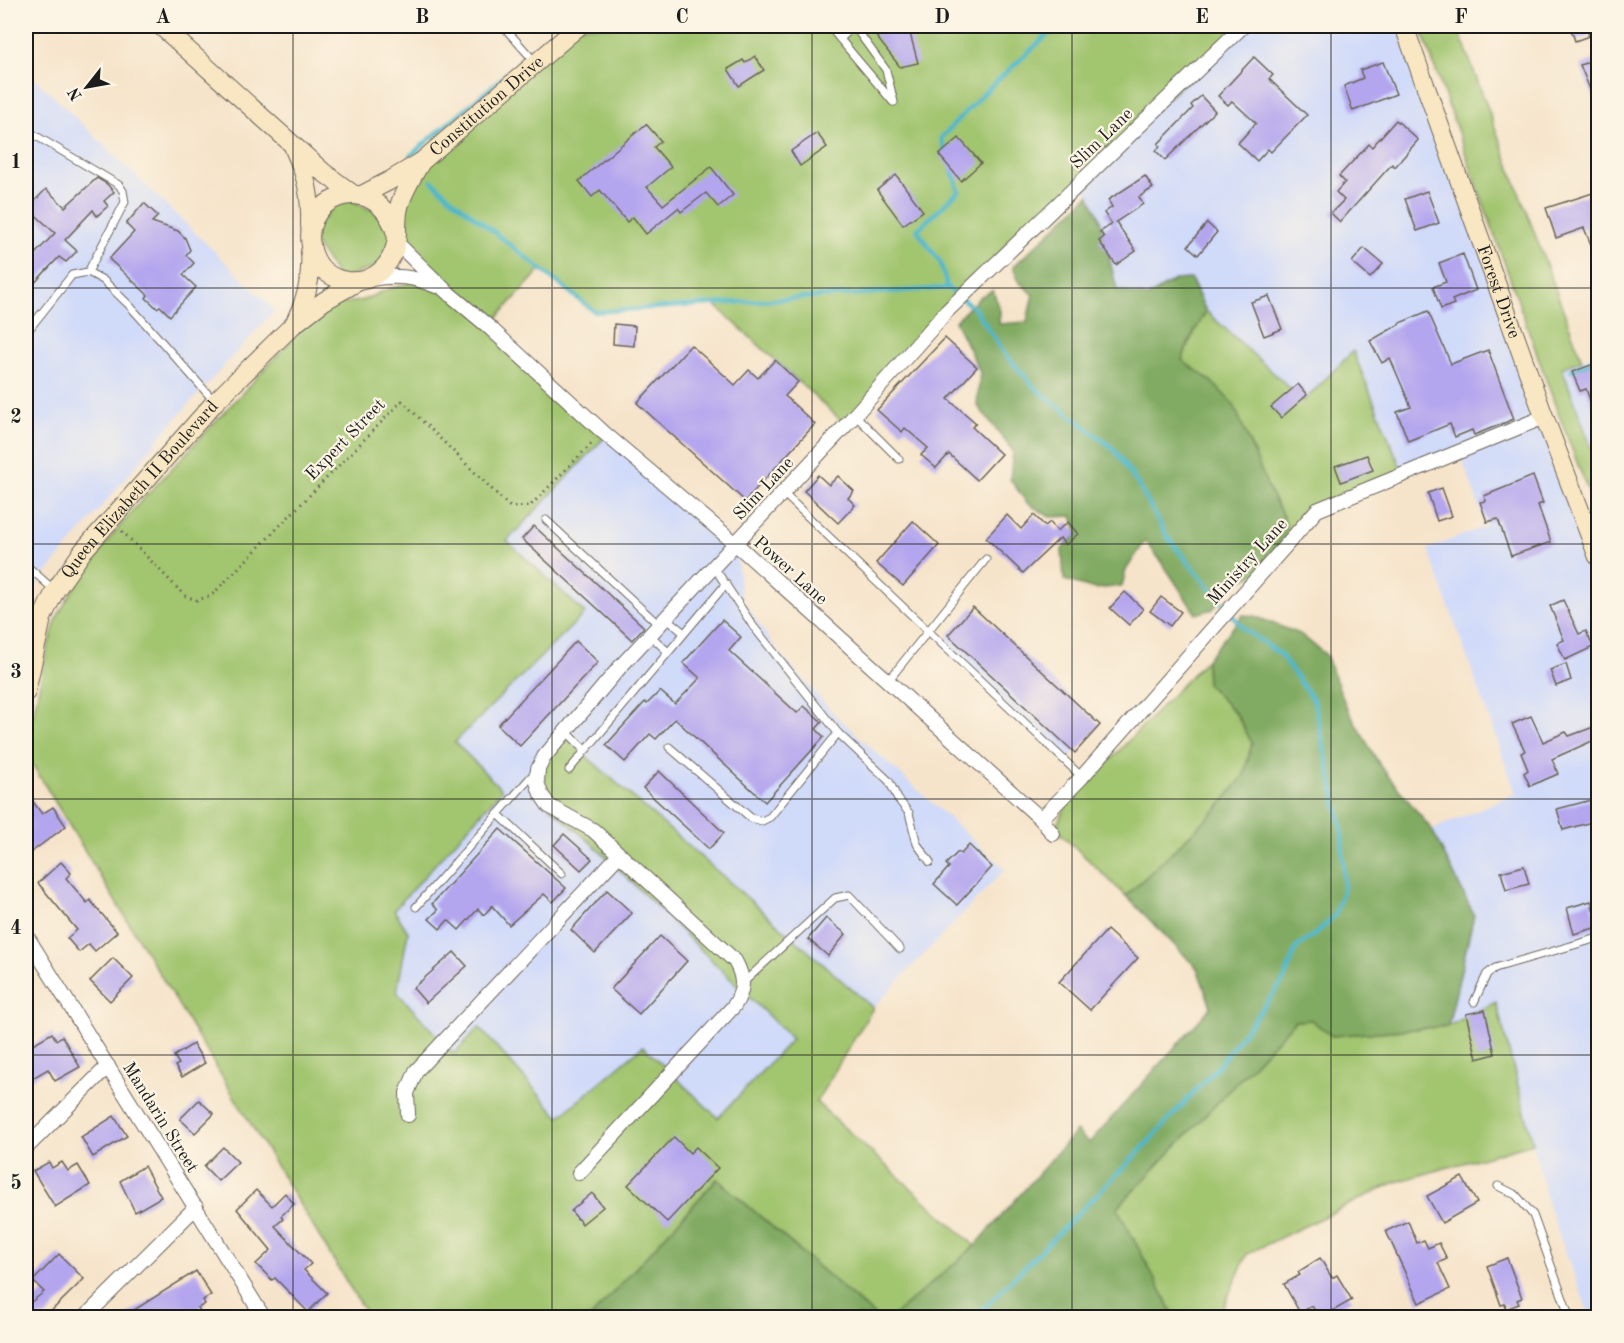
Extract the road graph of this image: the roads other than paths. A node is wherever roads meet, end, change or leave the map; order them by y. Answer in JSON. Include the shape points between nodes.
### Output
{"nodes":[{"id":1,"x":503,"y":26,"type":"edge"},
{"id":2,"x":579,"y":26,"type":"edge"},
{"id":3,"x":829,"y":26,"type":"edge"},
{"id":4,"x":854,"y":26,"type":"edge"},
{"id":5,"x":1243,"y":26,"type":"edge"},
{"id":6,"x":1404,"y":26,"type":"edge"},
{"id":7,"x":169,"y":29,"type":"edge"},
{"id":8,"x":840,"y":39,"type":"junction"},
{"id":9,"x":535,"y":62,"type":"junction"},
{"id":10,"x":26,"y":130,"type":"edge"},
{"id":11,"x":290,"y":142,"type":"junction"},
{"id":12,"x":421,"y":162,"type":"junction"},
{"id":13,"x":357,"y":195,"type":"junction"},
{"id":14,"x":396,"y":238,"type":"junction"},
{"id":15,"x":310,"y":241,"type":"junction"},
{"id":16,"x":88,"y":272,"type":"junction"},
{"id":17,"x":362,"y":281,"type":"junction"},
{"id":18,"x":446,"y":291,"type":"junction"},
{"id":19,"x":293,"y":325,"type":"junction"},
{"id":20,"x":26,"y":333,"type":"edge"},
{"id":21,"x":215,"y":402,"type":"junction"},
{"id":22,"x":855,"y":415,"type":"junction"},
{"id":23,"x":1544,"y":417,"type":"junction"},
{"id":24,"x":899,"y":459,"type":"dead end"},
{"id":25,"x":783,"y":493,"type":"junction"},
{"id":26,"x":546,"y":520,"type":"dead end"},
{"id":27,"x":736,"y":544,"type":"junction"},
{"id":28,"x":1599,"y":556,"type":"edge"},
{"id":29,"x":986,"y":559,"type":"dead end"},
{"id":30,"x":26,"y":565,"type":"edge"},
{"id":31,"x":714,"y":567,"type":"junction"},
{"id":32,"x":726,"y":584,"type":"junction"},
{"id":33,"x":55,"y":591,"type":"junction"},
{"id":34,"x":658,"y":626,"type":"junction"},
{"id":35,"x":927,"y":631,"type":"junction"},
{"id":36,"x":684,"y":633,"type":"junction"},
{"id":37,"x":668,"y":652,"type":"junction"},
{"id":38,"x":888,"y":681,"type":"junction"},
{"id":39,"x":27,"y":686,"type":"edge"},
{"id":40,"x":566,"y":731,"type":"junction"},
{"id":41,"x":838,"y":733,"type":"junction"},
{"id":42,"x":669,"y":747,"type":"dead end"},
{"id":43,"x":585,"y":750,"type":"junction"},
{"id":44,"x":538,"y":769,"type":"junction"},
{"id":45,"x":569,"y":770,"type":"dead end"},
{"id":46,"x":1082,"y":777,"type":"junction"},
{"id":47,"x":498,"y":814,"type":"junction"},
{"id":48,"x":1041,"y":819,"type":"junction"},
{"id":49,"x":1053,"y":834,"type":"dead end"},
{"id":50,"x":619,"y":855,"type":"junction"},
{"id":51,"x":930,"y":862,"type":"dead end"},
{"id":52,"x":561,"y":874,"type":"dead end"},
{"id":53,"x":416,"y":907,"type":"dead end"},
{"id":54,"x":26,"y":935,"type":"edge"},
{"id":55,"x":1599,"y":938,"type":"edge"},
{"id":56,"x":900,"y":949,"type":"dead end"},
{"id":57,"x":744,"y":982,"type":"junction"},
{"id":58,"x":1474,"y":1002,"type":"dead end"},
{"id":59,"x":108,"y":1066,"type":"junction"},
{"id":60,"x":408,"y":1115,"type":"dead end"},
{"id":61,"x":26,"y":1148,"type":"edge"},
{"id":62,"x":579,"y":1173,"type":"dead end"},
{"id":63,"x":1498,"y":1186,"type":"dead end"},
{"id":64,"x":196,"y":1207,"type":"junction"},
{"id":65,"x":84,"y":1317,"type":"edge"},
{"id":66,"x":264,"y":1317,"type":"edge"},
{"id":67,"x":1570,"y":1317,"type":"edge"}],
"edges":[{"from":1,"to":9,"type":"lane"},
{"from":2,"to":9,"type":"main road","name":"Constitution Drive"},
{"from":3,"to":8,"type":"lane"},
{"from":4,"to":8,"type":"lane"},
{"from":4,"to":8,"type":"lane","via":[[886,70],[894,102]]},
{"from":5,"to":22,"type":"street","name":"Slim Lane","via":[[953,305]]},
{"from":6,"to":23,"type":"main road","name":"Forest Drive"},
{"from":7,"to":11,"type":"main road"},
{"from":9,"to":12,"type":"main road","name":"Constitution Drive"},
{"from":10,"to":16,"type":"lane","via":[[123,191],[124,202]]},
{"from":11,"to":13,"type":"main road","via":[[330,179]]},
{"from":11,"to":15,"type":"main road","name":"Queen Elizabeth II Boulevard","via":[[309,190]]},
{"from":12,"to":13,"type":"main road","name":"Constitution Drive"},
{"from":12,"to":14,"type":"main road","name":"Constitution Drive","via":[[399,206]]},
{"from":13,"to":14,"type":"main road","via":[[384,208]]},
{"from":13,"to":15,"type":"main road","via":[[342,196],[320,210],[312,223]]},
{"from":14,"to":17,"type":"main road","via":[[390,261],[380,272]]},
{"from":14,"to":18,"type":"street","name":"Power Lane"},
{"from":15,"to":17,"type":"main road","via":[[317,264],[327,274],[340,280]]},
{"from":15,"to":19,"type":"main road","name":"Queen Elizabeth II Boulevard","via":[[309,287]]},
{"from":16,"to":20,"type":"lane","via":[[72,275]]},
{"from":16,"to":21,"type":"lane","via":[[103,280],[129,305]]},
{"from":17,"to":18,"type":"street","name":"Power Lane","via":[[403,276]]},
{"from":17,"to":19,"type":"main road","name":"Queen Elizabeth II Boulevard","via":[[324,301]]},
{"from":18,"to":27,"type":"street","name":"Power Lane","via":[[603,432]]},
{"from":19,"to":21,"type":"main road","name":"Queen Elizabeth II Boulevard"},
{"from":21,"to":33,"type":"main road","name":"Queen Elizabeth II Boulevard","via":[[110,518]]},
{"from":22,"to":24,"type":"lane"},
{"from":22,"to":25,"type":"street","name":"Slim Lane"},
{"from":23,"to":28,"type":"main road","name":"Forest Drive"},
{"from":23,"to":46,"type":"street","name":"Ministry Lane","via":[[1317,510]]},
{"from":25,"to":27,"type":"street","name":"Slim Lane"},
{"from":25,"to":35,"type":"lane"},
{"from":26,"to":34,"type":"lane"},
{"from":27,"to":31,"type":"street","name":"Slim Lane"},
{"from":27,"to":38,"type":"street","name":"Power Lane"},
{"from":29,"to":35,"type":"lane"},
{"from":30,"to":33,"type":"lane"},
{"from":31,"to":32,"type":"lane"},
{"from":31,"to":34,"type":"street","name":"Slim Lane"},
{"from":32,"to":36,"type":"lane"},
{"from":32,"to":41,"type":"lane","via":[[753,626]]},
{"from":33,"to":39,"type":"main road","name":"Queen Elizabeth II Boulevard","via":[[42,618]]},
{"from":34,"to":36,"type":"lane"},
{"from":34,"to":37,"type":"lane"},
{"from":34,"to":40,"type":"street","name":"Slim Lane"},
{"from":35,"to":38,"type":"lane"},
{"from":35,"to":46,"type":"lane"},
{"from":36,"to":37,"type":"lane"},
{"from":37,"to":43,"type":"lane"},
{"from":38,"to":48,"type":"street","name":"Power Lane"},
{"from":40,"to":43,"type":"lane"},
{"from":40,"to":44,"type":"street","name":"Slim Lane"},
{"from":41,"to":42,"type":"lane","via":[[770,817],[762,821],[751,818]]},
{"from":41,"to":51,"type":"lane","via":[[889,781],[909,813],[917,844]]},
{"from":43,"to":45,"type":"lane"},
{"from":44,"to":47,"type":"lane"},
{"from":44,"to":50,"type":"street","via":[[537,782],[549,806],[593,830]]},
{"from":46,"to":48,"type":"street","name":"Ministry Lane"},
{"from":47,"to":52,"type":"lane"},
{"from":47,"to":53,"type":"lane"},
{"from":48,"to":49,"type":"street","name":"Power Lane"},
{"from":50,"to":57,"type":"street","via":[[735,962]]},
{"from":50,"to":60,"type":"street","via":[[416,1071],[407,1094]]},
{"from":54,"to":59,"type":"street","name":"Mandarin Street"},
{"from":55,"to":58,"type":"lane","via":[[1495,968],[1487,974]]},
{"from":56,"to":57,"type":"lane","via":[[849,895],[842,896],[835,898]]},
{"from":57,"to":62,"type":"street","via":[[734,1006]]},
{"from":59,"to":61,"type":"street"},
{"from":59,"to":64,"type":"street","name":"Mandarin Street"},
{"from":63,"to":67,"type":"lane","via":[[1516,1195],[1533,1215]]},
{"from":64,"to":65,"type":"street"},
{"from":64,"to":66,"type":"street","name":"Mandarin Street"}]}
